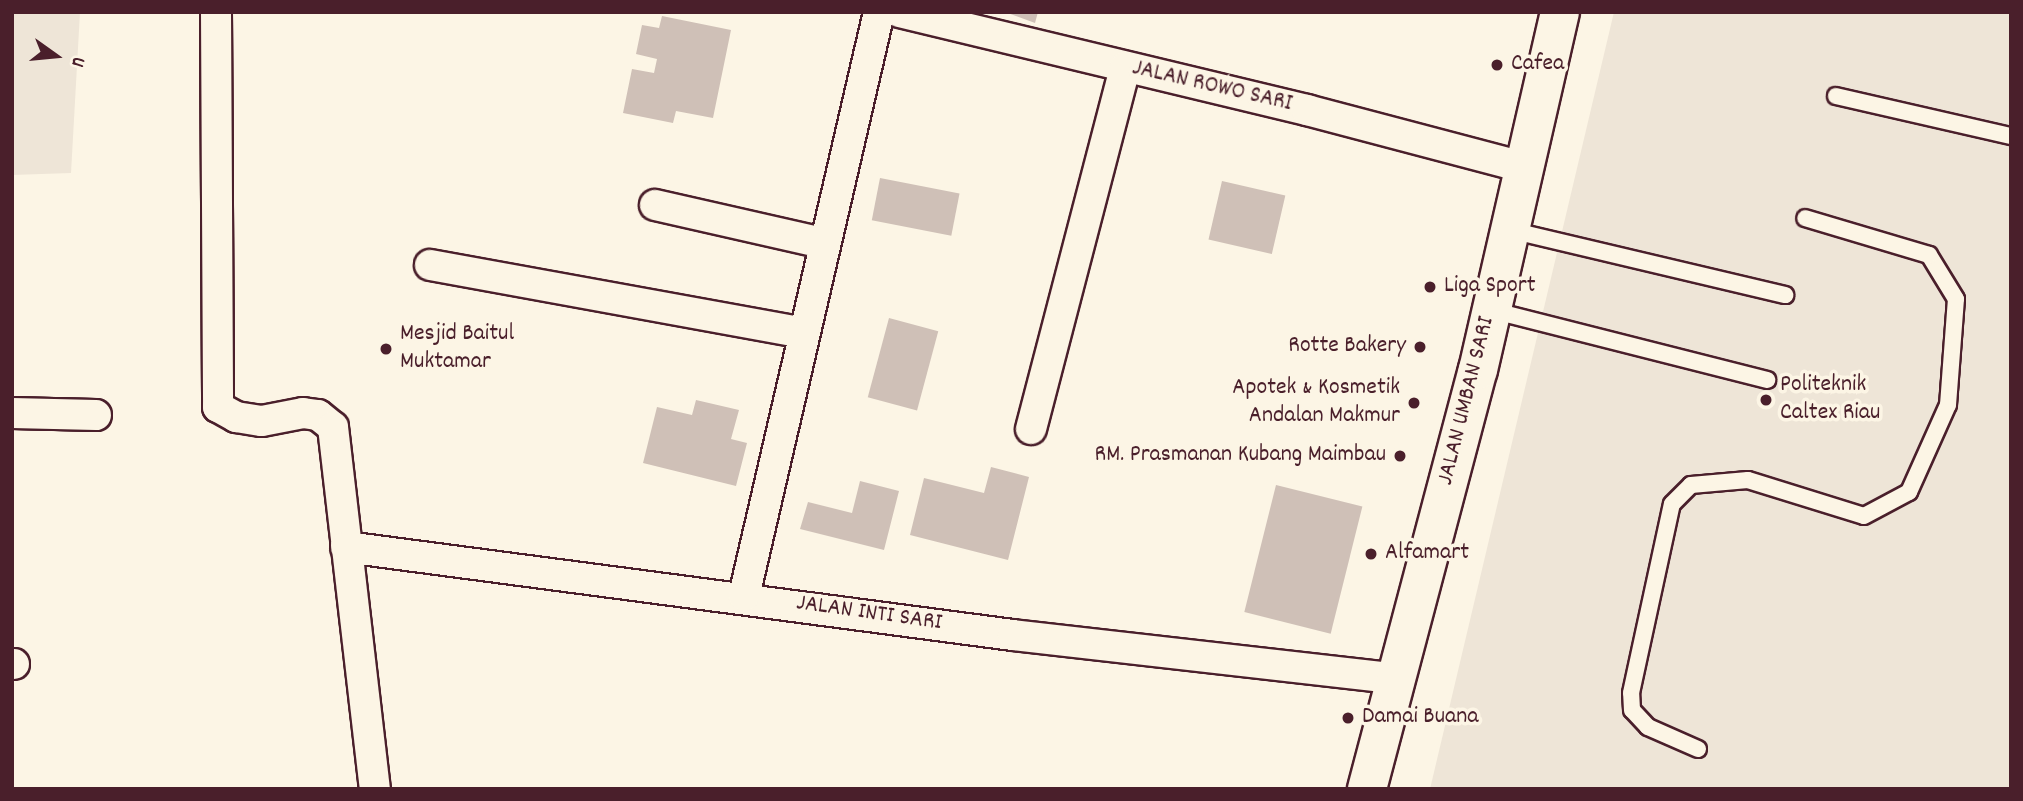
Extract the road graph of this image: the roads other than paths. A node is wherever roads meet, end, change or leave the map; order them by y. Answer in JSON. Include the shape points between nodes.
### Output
{"nodes":[{"id":1,"x":216,"y":12,"type":"edge"},
{"id":2,"x":879,"y":12,"type":"edge"},
{"id":3,"x":899,"y":12,"type":"edge"},
{"id":4,"x":1560,"y":12,"type":"edge"},
{"id":5,"x":1125,"y":67,"type":"junction"},
{"id":6,"x":1836,"y":96,"type":"dead end"},
{"id":7,"x":2011,"y":135,"type":"edge"},
{"id":8,"x":1522,"y":167,"type":"junction"},
{"id":9,"x":655,"y":205,"type":"dead end"},
{"id":10,"x":1805,"y":218,"type":"dead end"},
{"id":11,"x":1510,"y":230,"type":"junction"},
{"id":12,"x":822,"y":243,"type":"junction"},
{"id":13,"x":430,"y":265,"type":"dead end"},
{"id":14,"x":1785,"y":295,"type":"dead end"},
{"id":15,"x":1490,"y":310,"type":"junction"},
{"id":16,"x":804,"y":333,"type":"junction"},
{"id":17,"x":1767,"y":380,"type":"dead end"},
{"id":18,"x":12,"y":412,"type":"edge"},
{"id":19,"x":96,"y":415,"type":"dead end"},
{"id":20,"x":1031,"y":429,"type":"dead end"},
{"id":21,"x":346,"y":547,"type":"junction"},
{"id":22,"x":744,"y":596,"type":"junction"},
{"id":23,"x":1393,"y":678,"type":"junction"},
{"id":24,"x":1698,"y":749,"type":"dead end"},
{"id":25,"x":375,"y":789,"type":"edge"},
{"id":26,"x":1367,"y":789,"type":"edge"}],
"edges":[{"from":1,"to":21,"type":"street","via":[[218,407],[236,417],[262,421],[303,413],[318,415],[333,427]]},
{"from":2,"to":12,"type":"street"},
{"from":3,"to":5,"type":"street","name":"JALAN ROWO SARI"},
{"from":4,"to":8,"type":"main road","name":"JALAN UMBAN SARI"},
{"from":5,"to":8,"type":"street","name":"JALAN ROWO SARI"},
{"from":5,"to":20,"type":"street"},
{"from":6,"to":7,"type":"lane"},
{"from":8,"to":11,"type":"main road","name":"JALAN UMBAN SARI"},
{"from":9,"to":12,"type":"street"},
{"from":10,"to":24,"type":"lane","via":[[1929,255],[1956,299],[1948,405],[1909,492],[1864,516],[1748,480],[1691,485],[1672,504],[1631,693],[1632,709],[1648,727]]},
{"from":11,"to":14,"type":"lane"},
{"from":11,"to":15,"type":"main road","name":"JALAN UMBAN SARI"},
{"from":12,"to":16,"type":"street"},
{"from":13,"to":16,"type":"street"},
{"from":15,"to":17,"type":"lane"},
{"from":15,"to":23,"type":"main road","name":"JALAN UMBAN SARI"},
{"from":16,"to":22,"type":"street"},
{"from":18,"to":19,"type":"street"},
{"from":21,"to":22,"type":"street","name":"JALAN INTI SARI"},
{"from":21,"to":25,"type":"street"},
{"from":22,"to":23,"type":"street","name":"JALAN INTI SARI","via":[[1013,635]]},
{"from":23,"to":26,"type":"main road","name":"JALAN UMBAN SARI"}]}
